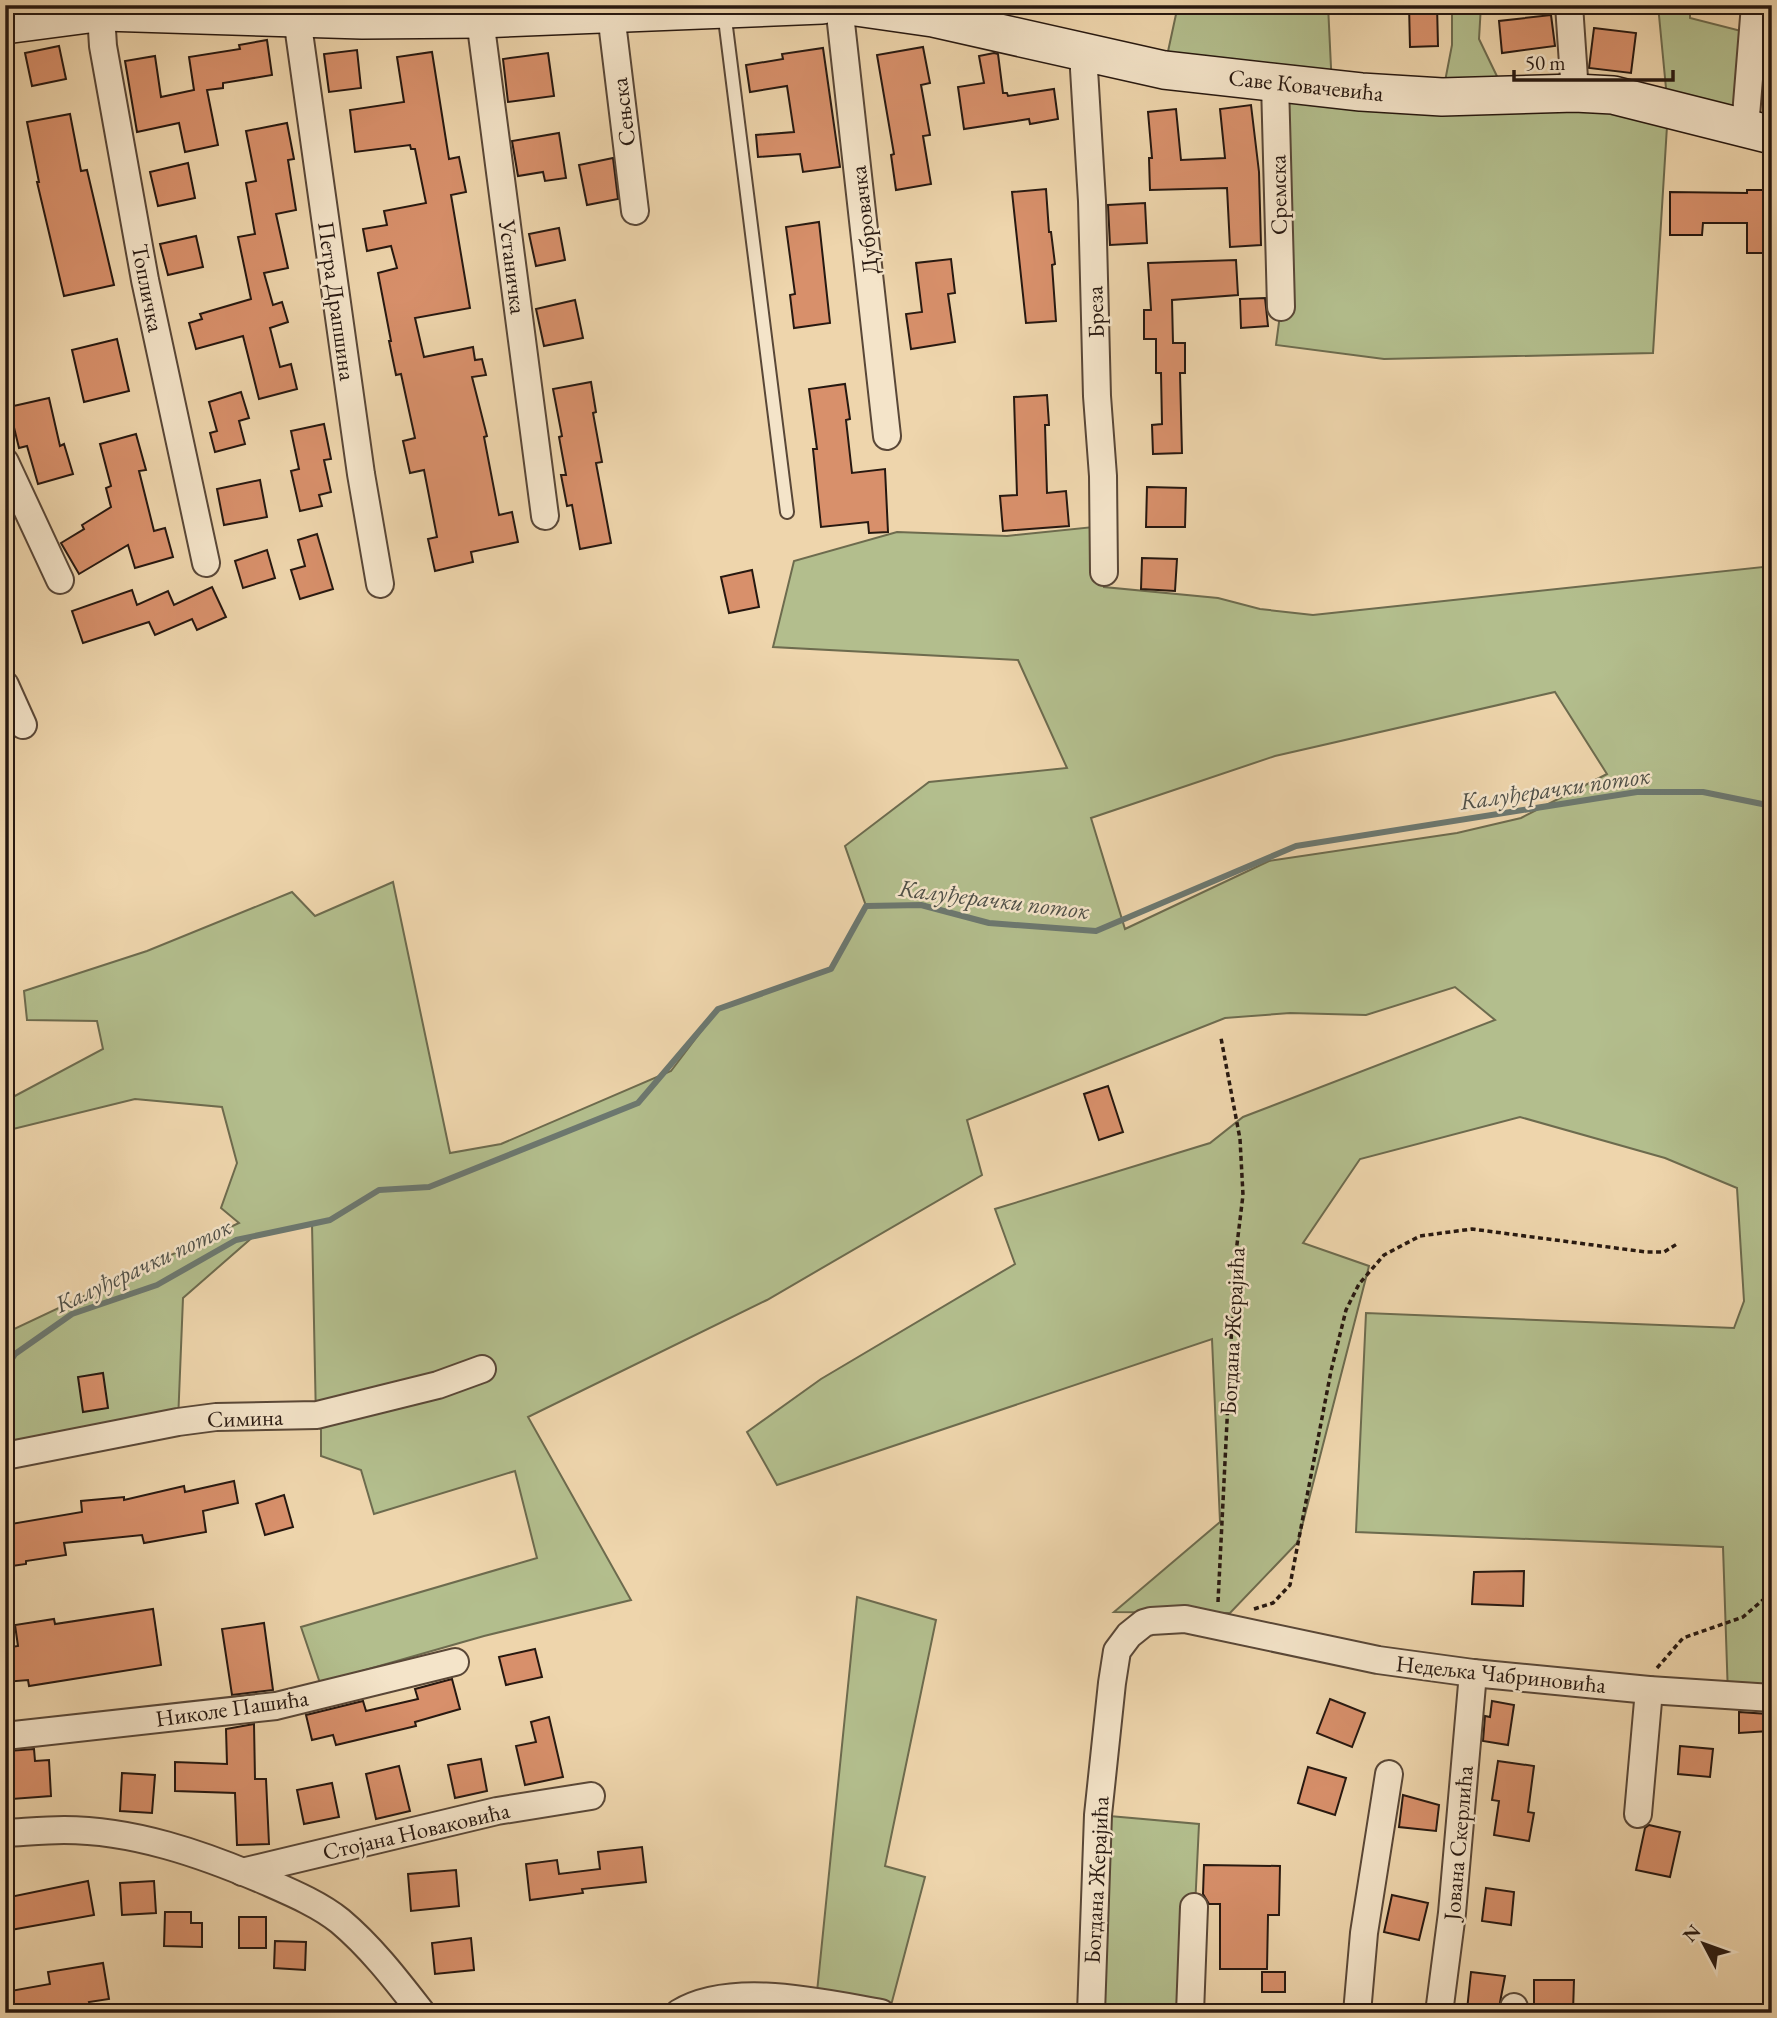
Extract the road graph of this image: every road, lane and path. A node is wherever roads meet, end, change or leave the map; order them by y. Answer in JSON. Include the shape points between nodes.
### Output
{"nodes":[{"id":1,"x":822,"y":5,"type":"edge"},
{"id":2,"x":841,"y":5,"type":"edge"},
{"id":3,"x":1569,"y":5,"type":"edge"},
{"id":4,"x":1755,"y":5,"type":"edge"},
{"id":5,"x":723,"y":8,"type":"junction"},
{"id":6,"x":105,"y":9,"type":"edge"},
{"id":7,"x":611,"y":14,"type":"junction"},
{"id":8,"x":297,"y":18,"type":"junction"},
{"id":9,"x":480,"y":19,"type":"junction"},
{"id":10,"x":5,"y":25,"type":"edge"},
{"id":11,"x":1083,"y":53,"type":"junction"},
{"id":12,"x":1275,"y":83,"type":"junction"},
{"id":13,"x":1575,"y":93,"type":"junction"},
{"id":14,"x":1758,"y":131,"type":"edge"},
{"id":15,"x":635,"y":211,"type":"dead end"},
{"id":16,"x":1281,"y":307,"type":"dead end"},
{"id":17,"x":887,"y":436,"type":"dead end"},
{"id":18,"x":5,"y":462,"type":"edge"},
{"id":19,"x":787,"y":513,"type":"dead end"},
{"id":20,"x":545,"y":516,"type":"dead end"},
{"id":21,"x":206,"y":563,"type":"dead end"},
{"id":22,"x":1104,"y":572,"type":"dead end"},
{"id":23,"x":60,"y":580,"type":"dead end"},
{"id":24,"x":380,"y":584,"type":"dead end"},
{"id":25,"x":5,"y":685,"type":"edge"},
{"id":26,"x":23,"y":725,"type":"dead end"},
{"id":27,"x":1221,"y":1038,"type":"dead end"},
{"id":28,"x":1677,"y":1244,"type":"dead end"},
{"id":29,"x":482,"y":1369,"type":"dead end"},
{"id":30,"x":5,"y":1456,"type":"edge"},
{"id":31,"x":1772,"y":1586,"type":"edge"},
{"id":32,"x":1225,"y":1626,"type":"junction"},
{"id":33,"x":454,"y":1662,"type":"dead end"},
{"id":34,"x":1473,"y":1673,"type":"junction"},
{"id":35,"x":1649,"y":1690,"type":"junction"},
{"id":36,"x":1772,"y":1698,"type":"edge"},
{"id":37,"x":5,"y":1736,"type":"edge"},
{"id":38,"x":1389,"y":1774,"type":"dead end"},
{"id":39,"x":591,"y":1796,"type":"dead end"},
{"id":40,"x":1638,"y":1814,"type":"dead end"},
{"id":41,"x":5,"y":1833,"type":"edge"},
{"id":42,"x":242,"y":1872,"type":"junction"},
{"id":43,"x":1194,"y":1907,"type":"dead end"},
{"id":44,"x":422,"y":2013,"type":"edge"},
{"id":45,"x":679,"y":2013,"type":"edge"},
{"id":46,"x":881,"y":2013,"type":"edge"},
{"id":47,"x":1091,"y":2013,"type":"edge"},
{"id":48,"x":1190,"y":2013,"type":"edge"},
{"id":49,"x":1357,"y":2013,"type":"edge"},
{"id":50,"x":1439,"y":2013,"type":"edge"}],
"edges":[{"from":1,"to":5,"type":"street"},
{"from":2,"to":11,"type":"street","name":"Саве Ковачевића","via":[[933,18]]},
{"from":2,"to":17,"type":"street","name":"Дубровачка"},
{"from":3,"to":13,"type":"street"},
{"from":4,"to":14,"type":"street"},
{"from":5,"to":7,"type":"street"},
{"from":5,"to":19,"type":"lane"},
{"from":6,"to":8,"type":"street"},
{"from":6,"to":10,"type":"street"},
{"from":6,"to":21,"type":"street","name":"Топличка","via":[[103,46],[145,280]]},
{"from":7,"to":9,"type":"street"},
{"from":7,"to":15,"type":"street","name":"Сењска"},
{"from":8,"to":9,"type":"street"},
{"from":8,"to":24,"type":"street","name":"Петра Драпшина"},
{"from":9,"to":20,"type":"street","name":"Устаничка"},
{"from":11,"to":12,"type":"street","name":"Саве Ковачевића","via":[[1164,70]]},
{"from":11,"to":22,"type":"street","name":"Бреза"},
{"from":12,"to":13,"type":"street","name":"Саве Ковачевића","via":[[1442,97]]},
{"from":12,"to":16,"type":"street","name":"Сремска"},
{"from":13,"to":14,"type":"street","name":"Саве Ковачевића","via":[[1613,95]]},
{"from":18,"to":23,"type":"street"},
{"from":25,"to":26,"type":"street"},
{"from":27,"to":32,"type":"path","name":"Богдана Жерајића","via":[[1240,1139],[1243,1195],[1235,1261]]},
{"from":28,"to":32,"type":"path","via":[[1664,1252],[1646,1252],[1472,1229],[1420,1236],[1384,1255],[1359,1284],[1346,1310],[1290,1585],[1273,1603]]},
{"from":29,"to":30,"type":"street","name":"Симина","via":[[438,1385],[317,1415],[216,1417]]},
{"from":31,"to":35,"type":"path","via":[[1743,1617],[1683,1638],[1658,1665]]},
{"from":32,"to":34,"type":"street","name":"Недељка Чабриновића","via":[[1378,1660]]},
{"from":32,"to":47,"type":"street","name":"Богдана Жерајића","via":[[1185,1619],[1151,1620],[1129,1634],[1117,1651],[1098,1815]]},
{"from":33,"to":37,"type":"street","name":"Николе Пашића","via":[[276,1706]]},
{"from":34,"to":35,"type":"street","name":"Недељка Чабриновића"},
{"from":34,"to":50,"type":"street","name":"Јована Скерлића"},
{"from":35,"to":36,"type":"street","name":"Недељка Чабриновића"},
{"from":35,"to":40,"type":"street"},
{"from":38,"to":49,"type":"street","via":[[1364,1933]]},
{"from":39,"to":42,"type":"street","name":"Стојана Новаковића","via":[[400,1832]]},
{"from":41,"to":42,"type":"street","via":[[66,1830],[114,1834],[162,1844]]},
{"from":42,"to":44,"type":"street","via":[[290,1892],[338,1920],[369,1948]]},
{"from":43,"to":48,"type":"street"},
{"from":45,"to":46,"type":"street","via":[[717,2000],[764,1997]]}]}
